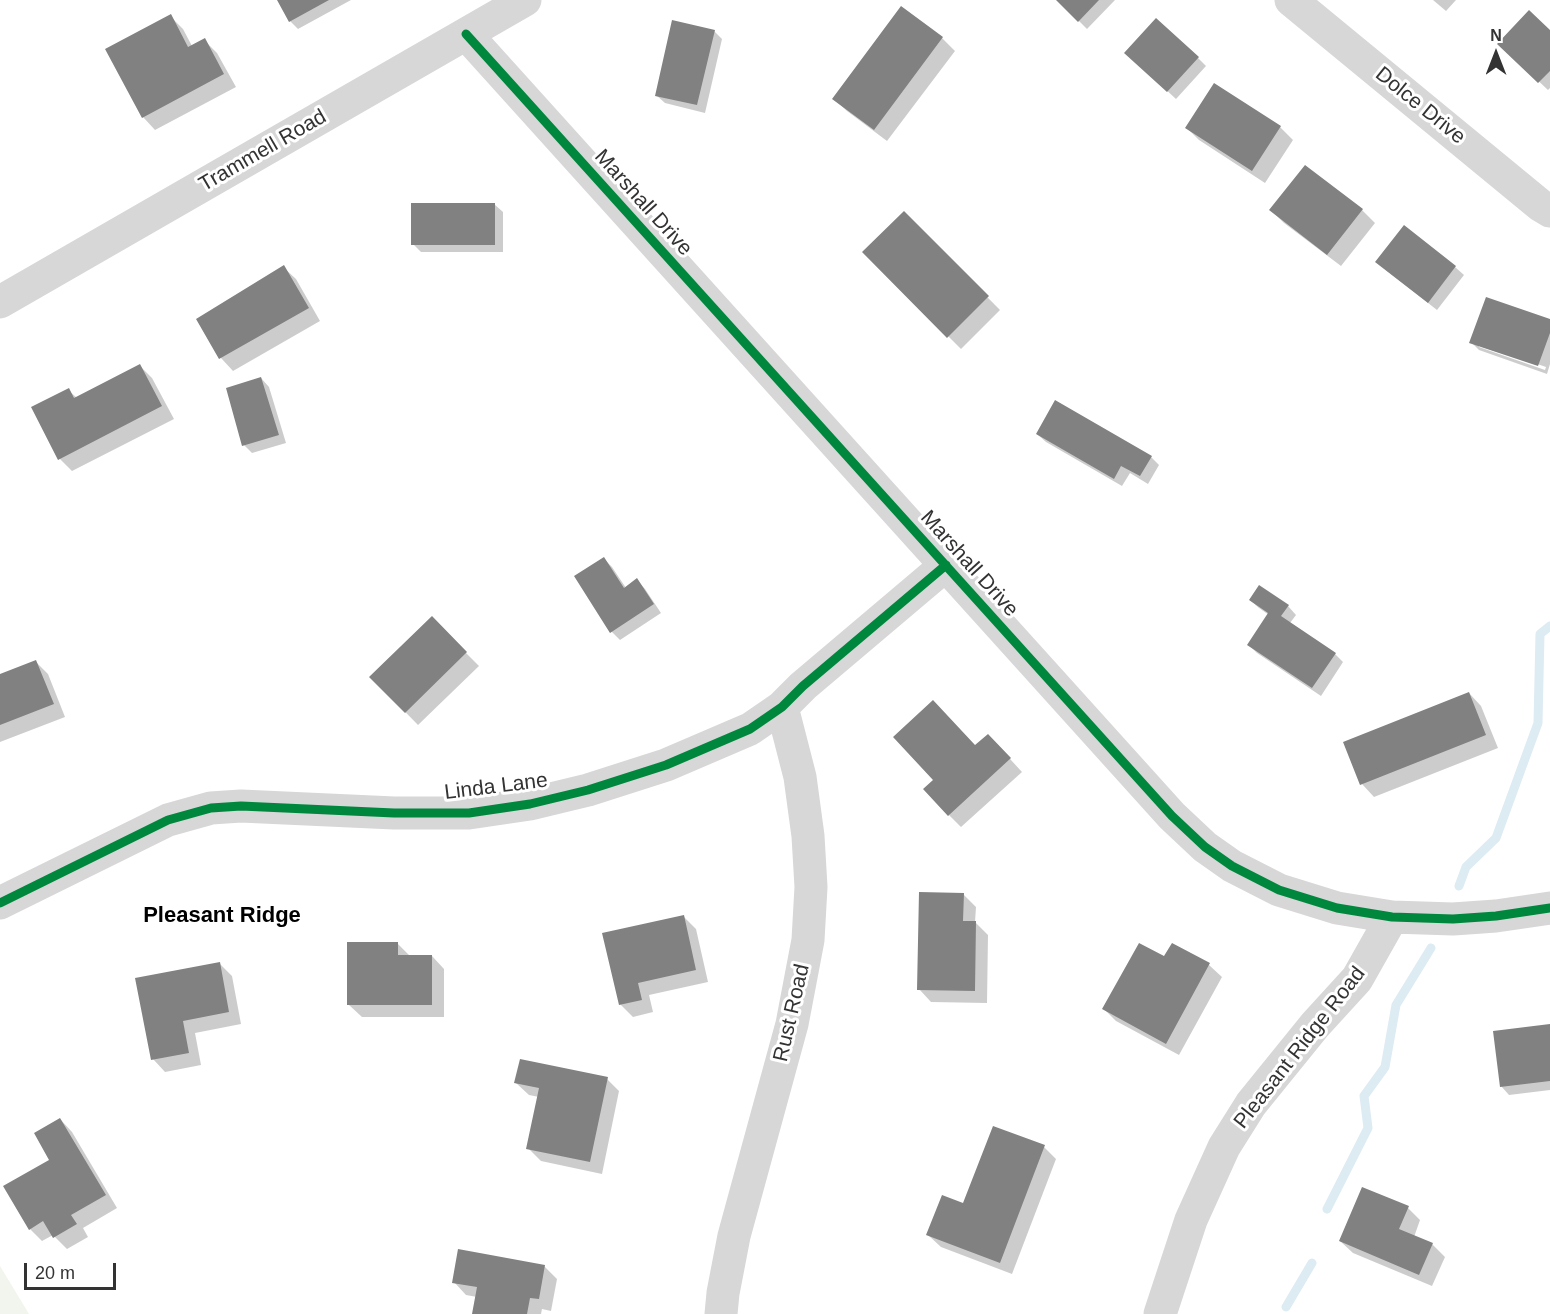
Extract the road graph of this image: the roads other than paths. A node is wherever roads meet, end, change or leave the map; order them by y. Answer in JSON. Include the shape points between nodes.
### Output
{"nodes":[{"id":1,"x":525,"y":0,"type":"edge"},
{"id":2,"x":1291,"y":0,"type":"edge"},
{"id":3,"x":476,"y":19,"type":"edge"},
{"id":4,"x":1550,"y":211,"type":"edge"},
{"id":5,"x":0,"y":302,"type":"edge"},
{"id":6,"x":946,"y":565,"type":"junction"},
{"id":7,"x":782,"y":707,"type":"junction"},
{"id":8,"x":0,"y":903,"type":"edge"},
{"id":9,"x":1550,"y":908,"type":"edge"},
{"id":10,"x":1392,"y":917,"type":"junction"},
{"id":11,"x":721,"y":1314,"type":"edge"},
{"id":12,"x":1160,"y":1314,"type":"edge"}],
"edges":[{"from":1,"to":3,"type":"street","name":"Trammell Road"},
{"from":2,"to":4,"type":"street","name":"Dolce Drive"},
{"from":3,"to":5,"type":"street","name":"Trammell Road"},
{"from":3,"to":6,"type":"street","name":"Marshall Drive"},
{"from":6,"to":7,"type":"street","name":"Linda Lane"},
{"from":6,"to":10,"type":"street","name":"Marshall Drive","via":[[1172,816],[1205,847],[1232,866],[1280,890],[1337,908]]},
{"from":7,"to":8,"type":"street","name":"Linda Lane","via":[[750,729],[666,765],[530,804],[469,813],[211,808],[168,820]]},
{"from":7,"to":11,"type":"street","name":"Rust Road","via":[[800,777],[808,836],[812,887],[808,940],[792,1024],[734,1236]]},
{"from":9,"to":10,"type":"street","name":"Marshall Drive","via":[[1453,919]]},
{"from":10,"to":12,"type":"street","name":"Pleasant Ridge Road","via":[[1357,979],[1251,1104],[1224,1148],[1191,1220]]}]}
